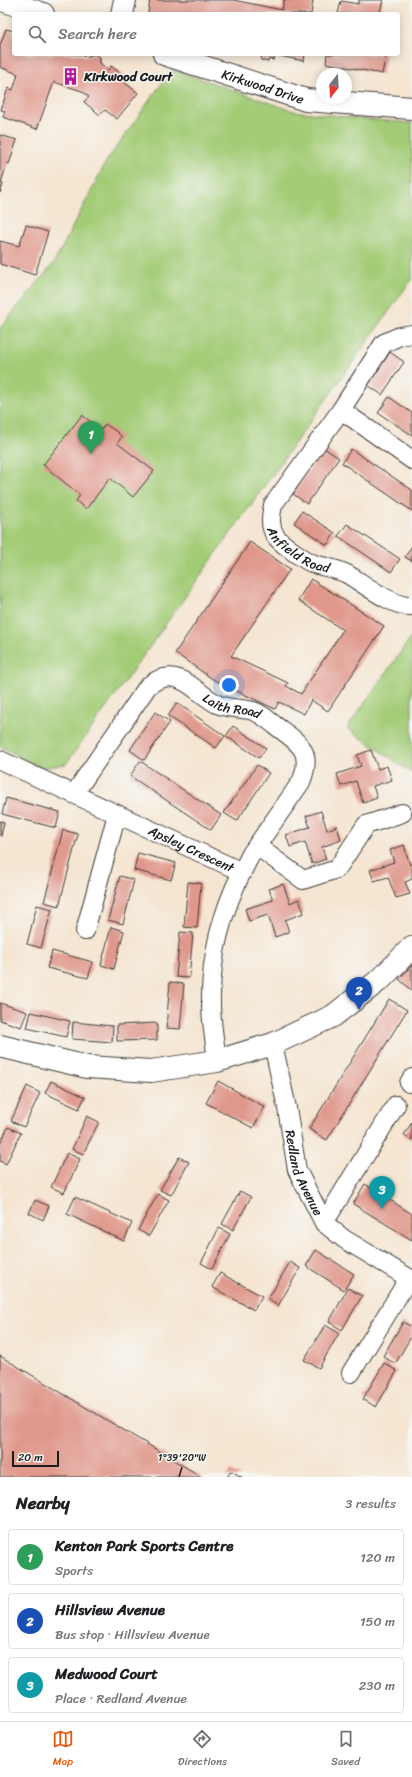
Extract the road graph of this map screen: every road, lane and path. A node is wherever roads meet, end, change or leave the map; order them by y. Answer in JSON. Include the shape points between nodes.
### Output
{"nodes":[{"id":1,"x":2,"y":0,"type":"edge"},
{"id":2,"x":125,"y":0,"type":"edge"},
{"id":3,"x":37,"y":12,"type":"edge"},
{"id":4,"x":122,"y":12,"type":"edge"},
{"id":5,"x":170,"y":56,"type":"edge"},
{"id":6,"x":412,"y":108,"type":"edge"},
{"id":7,"x":412,"y":334,"type":"edge"},
{"id":8,"x":341,"y":410,"type":"junction"},
{"id":9,"x":412,"y":460,"type":"edge"},
{"id":10,"x":412,"y":606,"type":"edge"},
{"id":11,"x":0,"y":760,"type":"edge"},
{"id":12,"x":74,"y":794,"type":"junction"},
{"id":13,"x":402,"y":813,"type":"dead end"},
{"id":14,"x":117,"y":814,"type":"junction"},
{"id":15,"x":257,"y":846,"type":"junction"},
{"id":16,"x":242,"y":872,"type":"junction"},
{"id":17,"x":85,"y":931,"type":"dead end"},
{"id":18,"x":412,"y":947,"type":"edge"},
{"id":19,"x":273,"y":1044,"type":"junction"},
{"id":20,"x":0,"y":1046,"type":"edge"},
{"id":21,"x":218,"y":1061,"type":"junction"},
{"id":22,"x":396,"y":1105,"type":"dead end"},
{"id":23,"x":324,"y":1223,"type":"junction"},
{"id":24,"x":410,"y":1279,"type":"edge"},
{"id":25,"x":351,"y":1373,"type":"dead end"}],
"edges":[{"from":1,"to":3,"type":"street"},
{"from":2,"to":4,"type":"street"},
{"from":5,"to":6,"type":"street","name":"Kirkwood Drive","via":[[306,100]]},
{"from":7,"to":8,"type":"street","name":"Anfield Road","via":[[384,343]]},
{"from":8,"to":9,"type":"street"},
{"from":8,"to":10,"type":"street","name":"Anfield Road","via":[[273,505],[270,518],[275,535],[312,563],[345,573],[391,601],[407,607]]},
{"from":11,"to":12,"type":"street","name":"Apsley Crescent"},
{"from":12,"to":14,"type":"street","name":"Apsley Crescent"},
{"from":12,"to":15,"type":"street","name":"Laith Road","via":[[148,686],[157,678],[170,676],[184,681],[218,704],[255,711],[298,742],[305,753],[306,770],[301,782]]},
{"from":13,"to":15,"type":"street","via":[[366,825],[337,869],[303,880]]},
{"from":14,"to":16,"type":"street","name":"Apsley Crescent"},
{"from":14,"to":17,"type":"street"},
{"from":15,"to":16,"type":"street","name":"Laith Road"},
{"from":16,"to":21,"type":"street","name":"Apsley Crescent","via":[[228,900],[215,945],[211,1004]]},
{"from":18,"to":19,"type":"street","via":[[382,978],[333,1016]]},
{"from":19,"to":21,"type":"street"},
{"from":19,"to":23,"type":"street","name":"Redland Avenue","via":[[297,1170]]},
{"from":20,"to":21,"type":"street","via":[[87,1067],[151,1071]]},
{"from":22,"to":23,"type":"street"},
{"from":23,"to":24,"type":"street","name":"Redland Avenue"},
{"from":24,"to":25,"type":"street","name":"Redland Avenue"}]}
